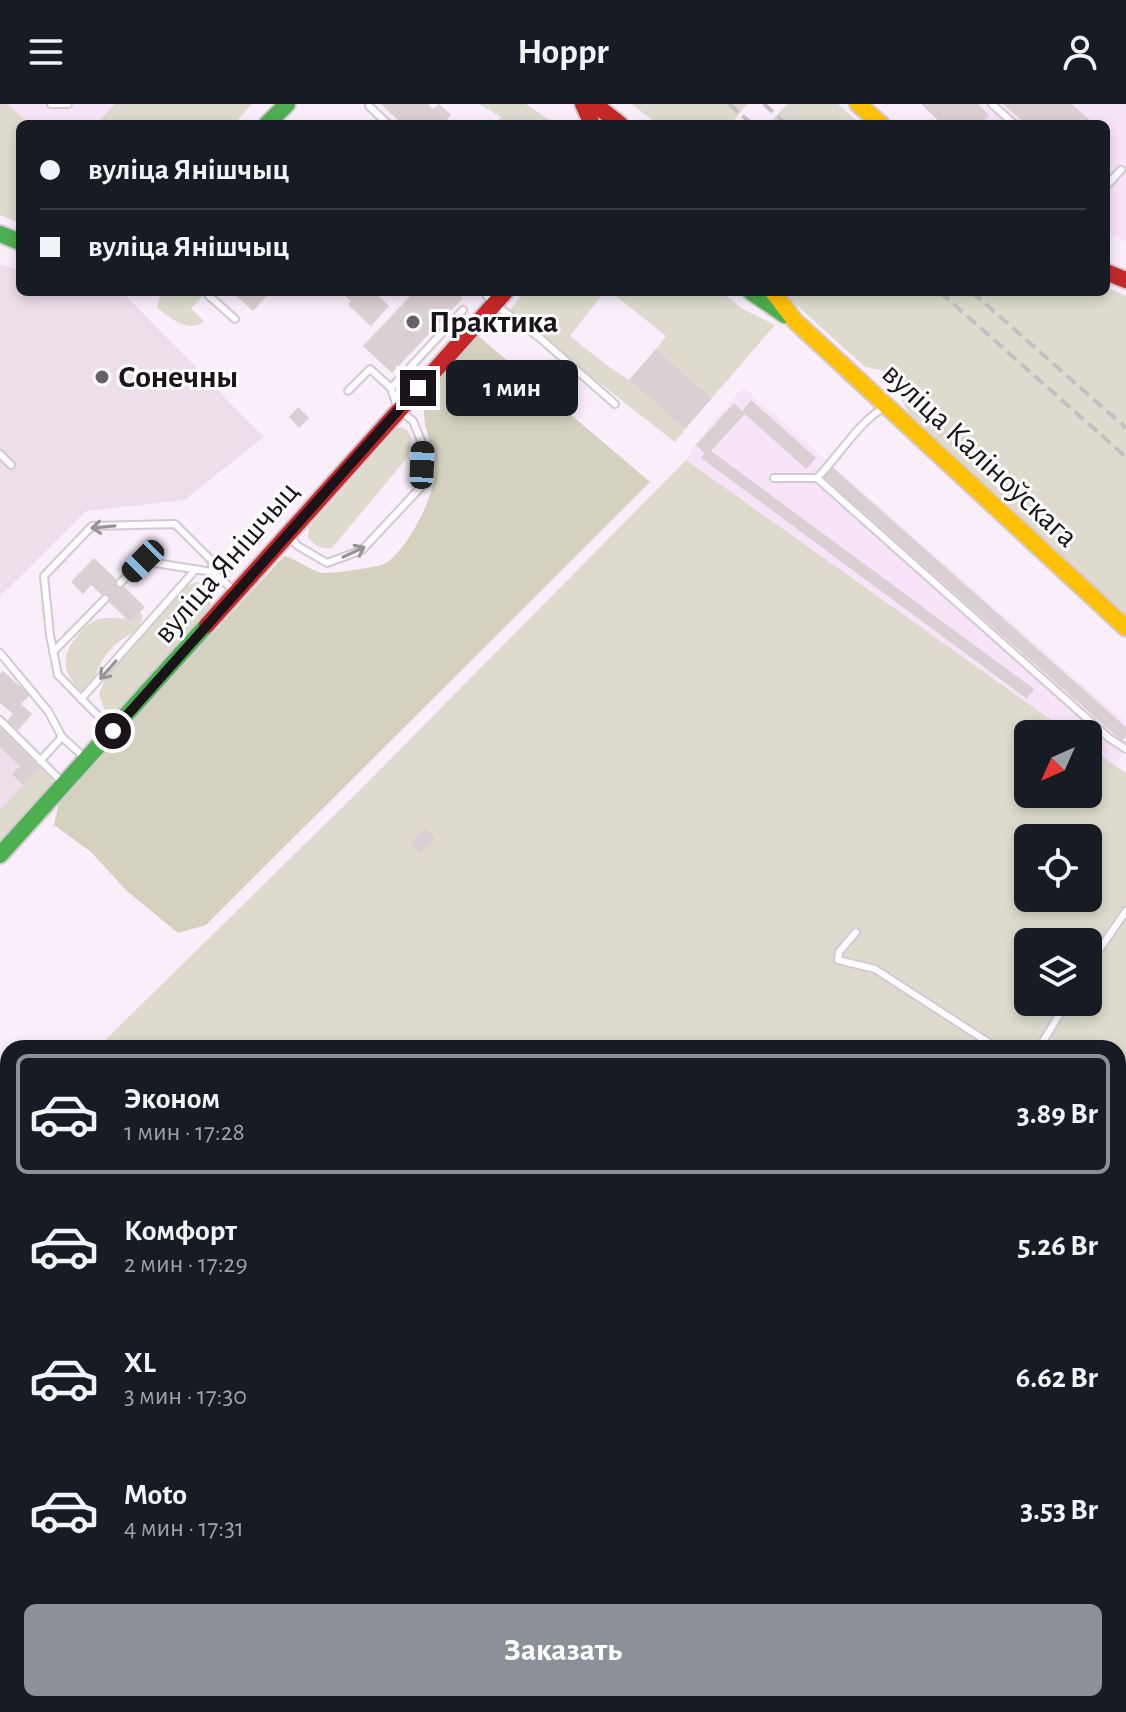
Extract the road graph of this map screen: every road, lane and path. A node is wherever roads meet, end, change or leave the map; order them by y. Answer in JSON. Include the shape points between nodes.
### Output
{"nodes":[{"id":1,"x":51,"y":104,"type":"edge"},
{"id":2,"x":68,"y":104,"type":"edge"},
{"id":3,"x":287,"y":104,"type":"edge"},
{"id":4,"x":594,"y":104,"type":"edge"},
{"id":5,"x":858,"y":104,"type":"edge"},
{"id":6,"x":992,"y":104,"type":"edge"},
{"id":7,"x":369,"y":106,"type":"dead end"},
{"id":8,"x":271,"y":120,"type":"edge"},
{"id":9,"x":384,"y":120,"type":"edge"},
{"id":10,"x":615,"y":120,"type":"edge"},
{"id":11,"x":876,"y":120,"type":"edge"},
{"id":12,"x":1010,"y":120,"type":"edge"},
{"id":13,"x":1121,"y":170,"type":"dead end"},
{"id":14,"x":1110,"y":182,"type":"edge"},
{"id":15,"x":209,"y":296,"type":"edge"},
{"id":16,"x":494,"y":296,"type":"edge"},
{"id":17,"x":757,"y":296,"type":"edge"},
{"id":18,"x":776,"y":296,"type":"edge"},
{"id":19,"x":463,"y":310,"type":"dead end"},
{"id":20,"x":235,"y":319,"type":"dead end"},
{"id":21,"x":796,"y":322,"type":"junction"},
{"id":22,"x":391,"y":388,"type":"junction"},
{"id":23,"x":348,"y":391,"type":"dead end"},
{"id":24,"x":615,"y":404,"type":"dead end"},
{"id":25,"x":886,"y":406,"type":"junction"},
{"id":26,"x":398,"y":409,"type":"junction"},
{"id":27,"x":0,"y":454,"type":"edge"},
{"id":28,"x":11,"y":465,"type":"dead end"},
{"id":29,"x":774,"y":478,"type":"dead end"},
{"id":30,"x":817,"y":478,"type":"junction"},
{"id":31,"x":288,"y":534,"type":"junction"},
{"id":32,"x":196,"y":569,"type":"junction"},
{"id":33,"x":212,"y":572,"type":"junction"},
{"id":34,"x":120,"y":583,"type":"dead end"},
{"id":35,"x":237,"y":593,"type":"junction"},
{"id":36,"x":105,"y":599,"type":"dead end"},
{"id":37,"x":1126,"y":628,"type":"edge"},
{"id":38,"x":53,"y":652,"type":"junction"},
{"id":39,"x":0,"y":653,"type":"edge"},
{"id":40,"x":81,"y":699,"type":"junction"},
{"id":41,"x":0,"y":720,"type":"edge"},
{"id":42,"x":113,"y":731,"type":"junction"},
{"id":43,"x":62,"y":737,"type":"junction"},
{"id":44,"x":1126,"y":749,"type":"edge"},
{"id":45,"x":87,"y":760,"type":"junction"},
{"id":46,"x":40,"y":761,"type":"junction"},
{"id":47,"x":64,"y":784,"type":"junction"},
{"id":48,"x":0,"y":855,"type":"edge"},
{"id":49,"x":1126,"y":911,"type":"edge"},
{"id":50,"x":856,"y":932,"type":"dead end"},
{"id":51,"x":1102,"y":946,"type":"edge"},
{"id":52,"x":1058,"y":1016,"type":"edge"},
{"id":53,"x":985,"y":1040,"type":"edge"},
{"id":54,"x":1044,"y":1040,"type":"edge"}],
"edges":[{"from":1,"to":2,"type":"lane"},
{"from":3,"to":8,"type":"street"},
{"from":4,"to":10,"type":"street"},
{"from":5,"to":11,"type":"street"},
{"from":6,"to":12,"type":"lane"},
{"from":7,"to":9,"type":"lane"},
{"from":13,"to":14,"type":"lane"},
{"from":15,"to":20,"type":"lane"},
{"from":16,"to":24,"type":"lane","name":"вуліца Янішчыц"},
{"from":16,"to":26,"type":"street","name":"вуліца Янішчыц"},
{"from":17,"to":21,"type":"street","name":"вуліца Каліноўскага"},
{"from":18,"to":21,"type":"street","name":"вуліца Каліноўскага"},
{"from":19,"to":22,"type":"lane"},
{"from":21,"to":25,"type":"street","name":"вуліца Каліноўскага"},
{"from":22,"to":23,"type":"lane","via":[[370,369]]},
{"from":22,"to":26,"type":"lane"},
{"from":25,"to":30,"type":"lane","via":[[869,416]]},
{"from":25,"to":37,"type":"street","name":"вуліца Каліноўскага"},
{"from":26,"to":31,"type":"street","name":"вуліца Янішчыц"},
{"from":31,"to":26,"type":"lane","one_way":true,"via":[[327,563],[350,555],[362,550],[421,487],[422,443],[413,421]]},
{"from":27,"to":28,"type":"lane"},
{"from":29,"to":30,"type":"lane"},
{"from":30,"to":44,"type":"lane"},
{"from":31,"to":35,"type":"street","name":"вуліца Янішчыц"},
{"from":32,"to":33,"type":"lane"},
{"from":32,"to":34,"type":"lane","via":[[143,561]]},
{"from":32,"to":40,"type":"lane","one_way":true},
{"from":33,"to":35,"type":"lane"},
{"from":33,"to":38,"type":"lane","one_way":true,"via":[[212,561],[175,524],[92,526],[44,576]]},
{"from":35,"to":42,"type":"street","name":"вуліца Янішчыц"},
{"from":36,"to":38,"type":"lane"},
{"from":38,"to":40,"type":"lane","via":[[58,675]]},
{"from":39,"to":43,"type":"lane","via":[[48,711]]},
{"from":40,"to":42,"type":"lane"},
{"from":41,"to":46,"type":"lane"},
{"from":42,"to":45,"type":"street","name":"вуліца Янішчыц"},
{"from":43,"to":45,"type":"lane"},
{"from":43,"to":46,"type":"lane"},
{"from":45,"to":47,"type":"street","name":"вуліца Янішчыц"},
{"from":46,"to":47,"type":"lane"},
{"from":47,"to":48,"type":"street","name":"вуліца Янішчыц"},
{"from":49,"to":51,"type":"lane"},
{"from":50,"to":53,"type":"lane","via":[[838,960],[875,969]]},
{"from":52,"to":54,"type":"lane"}]}
